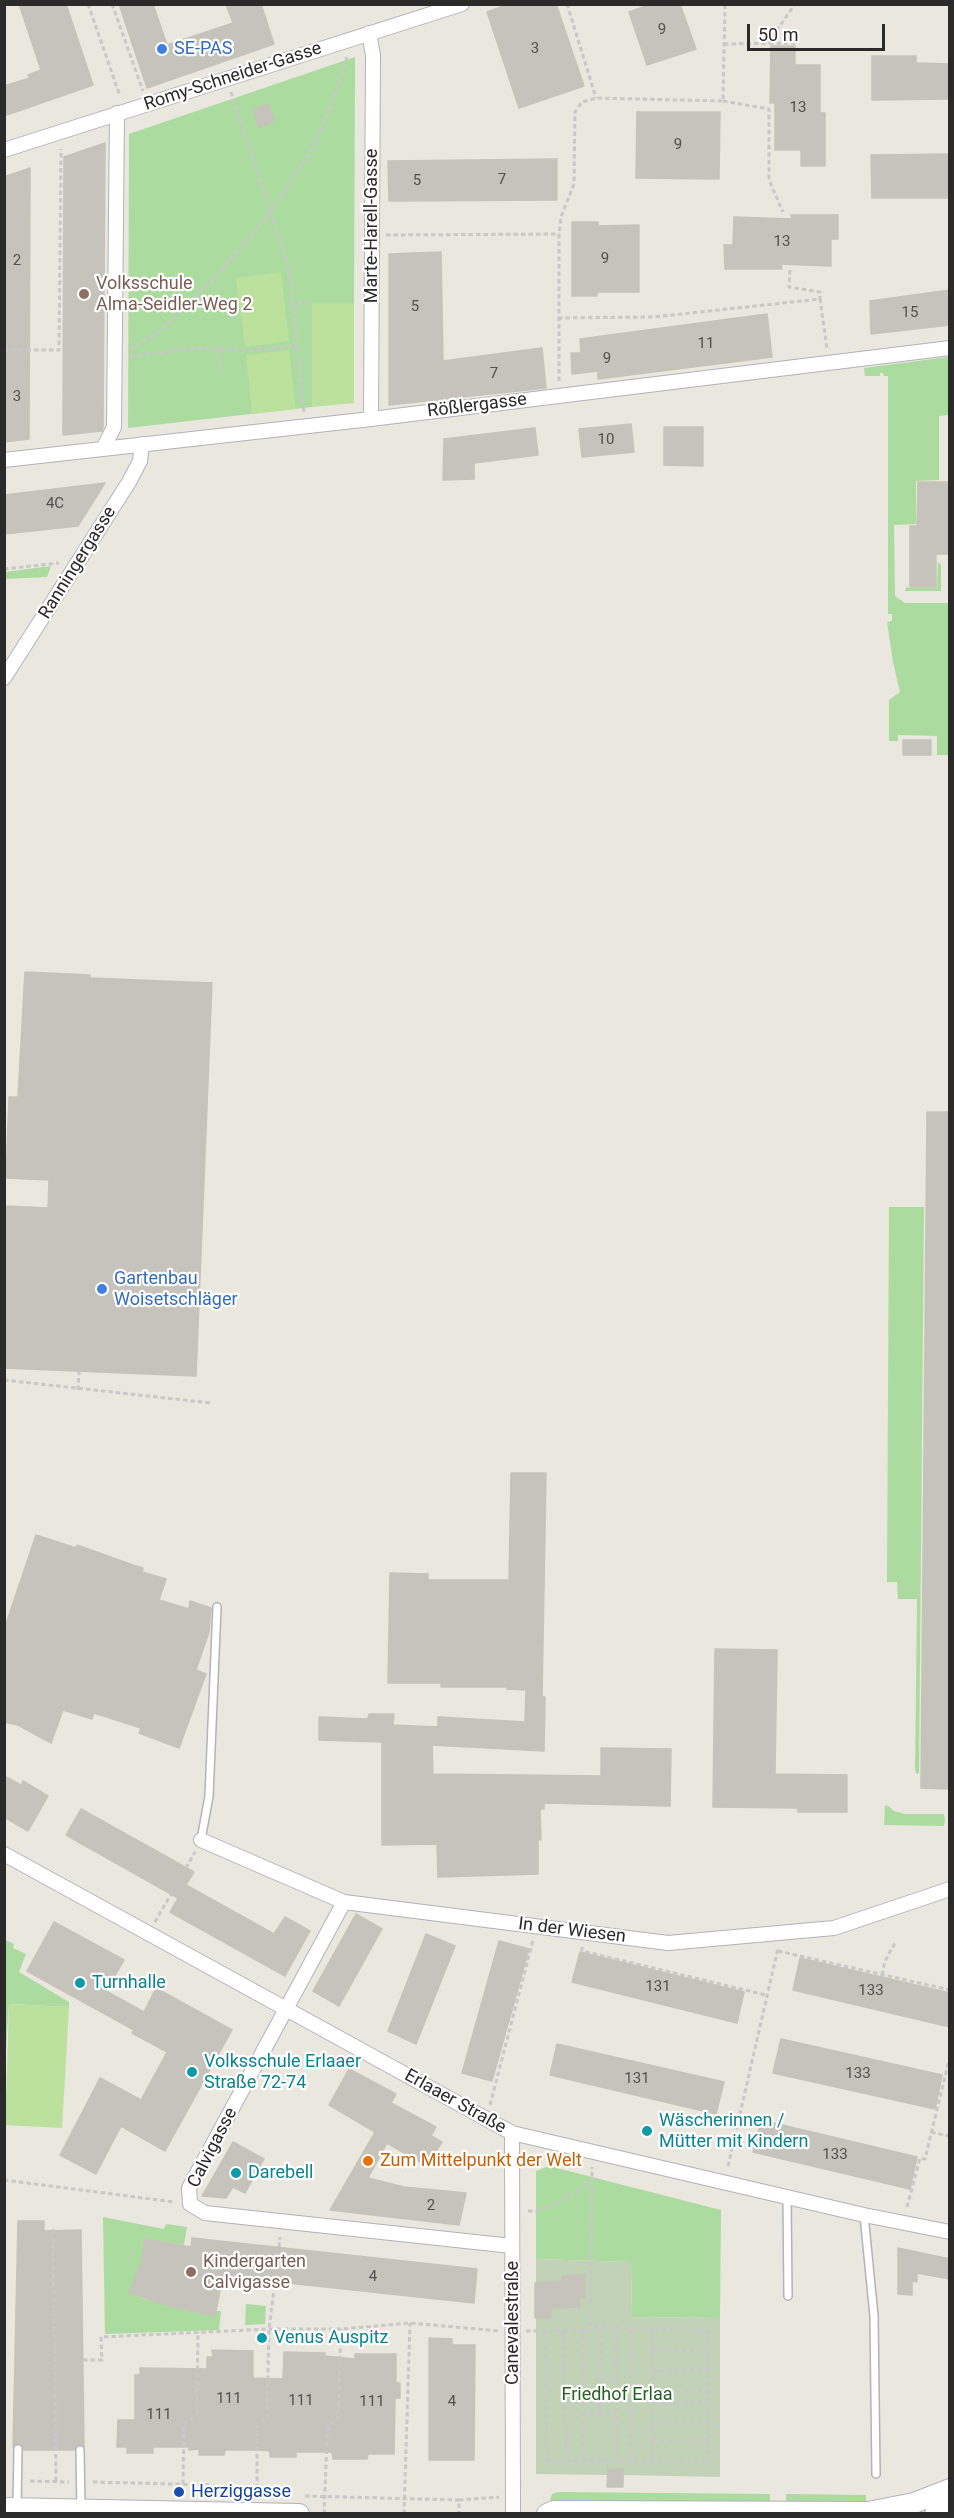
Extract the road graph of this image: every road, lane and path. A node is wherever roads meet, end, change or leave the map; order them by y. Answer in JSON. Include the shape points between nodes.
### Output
{"nodes":[{"id":1,"x":88,"y":4,"type":"edge"},
{"id":2,"x":112,"y":4,"type":"edge"},
{"id":3,"x":462,"y":4,"type":"edge"},
{"id":4,"x":567,"y":4,"type":"edge"},
{"id":5,"x":725,"y":4,"type":"edge"},
{"id":6,"x":795,"y":4,"type":"edge"},
{"id":7,"x":369,"y":33,"type":"junction"},
{"id":8,"x":352,"y":39,"type":"junction"},
{"id":9,"x":768,"y":43,"type":"junction"},
{"id":10,"x":795,"y":43,"type":"dead end"},
{"id":11,"x":724,"y":44,"type":"junction"},
{"id":12,"x":226,"y":79,"type":"junction"},
{"id":13,"x":596,"y":98,"type":"junction"},
{"id":14,"x":723,"y":101,"type":"junction"},
{"id":15,"x":148,"y":104,"type":"junction"},
{"id":16,"x":122,"y":112,"type":"junction"},
{"id":17,"x":61,"y":132,"type":"junction"},
{"id":18,"x":4,"y":150,"type":"edge"},
{"id":19,"x":271,"y":212,"type":"junction"},
{"id":20,"x":783,"y":212,"type":"dead end"},
{"id":21,"x":559,"y":234,"type":"junction"},
{"id":22,"x":372,"y":235,"type":"junction"},
{"id":23,"x":790,"y":270,"type":"dead end"},
{"id":24,"x":820,"y":298,"type":"junction"},
{"id":25,"x":293,"y":303,"type":"junction"},
{"id":26,"x":312,"y":303,"type":"dead end"},
{"id":27,"x":558,"y":318,"type":"junction"},
{"id":28,"x":297,"y":346,"type":"junction"},
{"id":29,"x":950,"y":348,"type":"edge"},
{"id":30,"x":4,"y":350,"type":"edge"},
{"id":31,"x":219,"y":350,"type":"junction"},
{"id":32,"x":116,"y":358,"type":"junction"},
{"id":33,"x":828,"y":362,"type":"junction"},
{"id":34,"x":219,"y":374,"type":"dead end"},
{"id":35,"x":559,"y":396,"type":"junction"},
{"id":36,"x":371,"y":419,"type":"junction"},
{"id":37,"x":306,"y":426,"type":"junction"},
{"id":38,"x":142,"y":444,"type":"junction"},
{"id":39,"x":103,"y":449,"type":"junction"},
{"id":40,"x":4,"y":459,"type":"edge"},
{"id":41,"x":79,"y":561,"type":"junction"},
{"id":42,"x":4,"y":569,"type":"edge"},
{"id":43,"x":4,"y":678,"type":"edge"},
{"id":44,"x":79,"y":1371,"type":"dead end"},
{"id":45,"x":4,"y":1380,"type":"edge"},
{"id":46,"x":78,"y":1390,"type":"junction"},
{"id":47,"x":211,"y":1403,"type":"dead end"},
{"id":48,"x":217,"y":1607,"type":"dead end"},
{"id":49,"x":201,"y":1840,"type":"joint"},
{"id":50,"x":4,"y":1854,"type":"edge"},
{"id":51,"x":950,"y":1889,"type":"edge"},
{"id":52,"x":171,"y":1894,"type":"dead end"},
{"id":53,"x":344,"y":1902,"type":"junction"},
{"id":54,"x":537,"y":1927,"type":"junction"},
{"id":55,"x":585,"y":1933,"type":"junction"},
{"id":56,"x":777,"y":1934,"type":"junction"},
{"id":57,"x":148,"y":1935,"type":"junction"},
{"id":58,"x":896,"y":1941,"type":"dead end"},
{"id":59,"x":778,"y":1951,"type":"junction"},
{"id":60,"x":882,"y":1975,"type":"junction"},
{"id":61,"x":950,"y":1990,"type":"edge"},
{"id":62,"x":766,"y":1995,"type":"junction"},
{"id":63,"x":287,"y":2010,"type":"junction"},
{"id":64,"x":950,"y":2056,"type":"edge"},
{"id":65,"x":486,"y":2118,"type":"junction"},
{"id":66,"x":931,"y":2132,"type":"junction"},
{"id":67,"x":512,"y":2133,"type":"junction"},
{"id":68,"x":949,"y":2136,"type":"edge"},
{"id":69,"x":594,"y":2150,"type":"junction"},
{"id":70,"x":4,"y":2181,"type":"edge"},
{"id":71,"x":590,"y":2182,"type":"junction"},
{"id":72,"x":724,"y":2182,"type":"junction"},
{"id":73,"x":786,"y":2197,"type":"junction"},
{"id":74,"x":190,"y":2204,"type":"junction"},
{"id":75,"x":513,"y":2211,"type":"junction"},
{"id":76,"x":864,"y":2215,"type":"junction"},
{"id":77,"x":903,"y":2223,"type":"junction"},
{"id":78,"x":53,"y":2229,"type":"dead end"},
{"id":79,"x":950,"y":2232,"type":"edge"},
{"id":80,"x":512,"y":2246,"type":"junction"},
{"id":81,"x":274,"y":2282,"type":"dead end"},
{"id":82,"x":788,"y":2296,"type":"dead end"},
{"id":83,"x":410,"y":2323,"type":"junction"},
{"id":84,"x":590,"y":2326,"type":"junction"},
{"id":85,"x":602,"y":2326,"type":"junction"},
{"id":86,"x":616,"y":2326,"type":"junction"},
{"id":87,"x":630,"y":2328,"type":"junction"},
{"id":88,"x":269,"y":2329,"type":"junction"},
{"id":89,"x":341,"y":2329,"type":"junction"},
{"id":90,"x":652,"y":2329,"type":"junction"},
{"id":91,"x":545,"y":2331,"type":"junction"},
{"id":92,"x":563,"y":2331,"type":"junction"},
{"id":93,"x":583,"y":2331,"type":"junction"},
{"id":94,"x":198,"y":2332,"type":"junction"},
{"id":95,"x":513,"y":2332,"type":"junction"},
{"id":96,"x":652,"y":2350,"type":"junction"},
{"id":97,"x":708,"y":2351,"type":"junction"},
{"id":98,"x":83,"y":2360,"type":"dead end"},
{"id":99,"x":708,"y":2370,"type":"junction"},
{"id":100,"x":652,"y":2371,"type":"junction"},
{"id":101,"x":601,"y":2380,"type":"junction"},
{"id":102,"x":616,"y":2380,"type":"junction"},
{"id":103,"x":652,"y":2391,"type":"junction"},
{"id":104,"x":708,"y":2391,"type":"junction"},
{"id":105,"x":708,"y":2402,"type":"junction"},
{"id":106,"x":652,"y":2403,"type":"junction"},
{"id":107,"x":583,"y":2414,"type":"junction"},
{"id":108,"x":600,"y":2414,"type":"junction"},
{"id":109,"x":616,"y":2415,"type":"junction"},
{"id":110,"x":652,"y":2422,"type":"junction"},
{"id":111,"x":708,"y":2422,"type":"junction"},
{"id":112,"x":708,"y":2440,"type":"junction"},
{"id":113,"x":652,"y":2441,"type":"junction"},
{"id":114,"x":18,"y":2449,"type":"dead end"},
{"id":115,"x":80,"y":2450,"type":"dead end"},
{"id":116,"x":652,"y":2460,"type":"junction"},
{"id":117,"x":566,"y":2461,"type":"junction"},
{"id":118,"x":583,"y":2461,"type":"junction"},
{"id":119,"x":630,"y":2461,"type":"junction"},
{"id":120,"x":616,"y":2462,"type":"junction"},
{"id":121,"x":876,"y":2474,"type":"dead end"},
{"id":122,"x":56,"y":2482,"type":"dead end"},
{"id":123,"x":950,"y":2489,"type":"edge"},
{"id":124,"x":239,"y":2494,"type":"dead end"},
{"id":125,"x":324,"y":2496,"type":"junction"},
{"id":126,"x":513,"y":2496,"type":"junction"},
{"id":127,"x":405,"y":2498,"type":"junction"},
{"id":128,"x":459,"y":2500,"type":"junction"},
{"id":129,"x":301,"y":2505,"type":"edge"},
{"id":130,"x":253,"y":2506,"type":"edge"},
{"id":131,"x":11,"y":2507,"type":"edge"},
{"id":132,"x":81,"y":2508,"type":"junction"},
{"id":133,"x":950,"y":2508,"type":"edge"},
{"id":134,"x":324,"y":2514,"type":"edge"},
{"id":135,"x":404,"y":2514,"type":"edge"},
{"id":136,"x":459,"y":2514,"type":"edge"},
{"id":137,"x":513,"y":2514,"type":"edge"},
{"id":138,"x":547,"y":2514,"type":"edge"},
{"id":139,"x":935,"y":2514,"type":"edge"}],
"edges":[{"from":1,"to":16,"type":"path"},
{"from":2,"to":15,"type":"path"},
{"from":3,"to":7,"type":"street","name":"Romy-Schneider-Gasse"},
{"from":4,"to":13,"type":"path"},
{"from":5,"to":11,"type":"path"},
{"from":6,"to":9,"type":"path"},
{"from":7,"to":8,"type":"street","name":"Romy-Schneider-Gasse"},
{"from":7,"to":22,"type":"street","name":"Marte-Harell-Gasse","via":[[373,55]]},
{"from":8,"to":12,"type":"street","name":"Romy-Schneider-Gasse"},
{"from":8,"to":19,"type":"path","via":[[333,102],[314,145]]},
{"from":9,"to":10,"type":"path"},
{"from":9,"to":11,"type":"path"},
{"from":11,"to":14,"type":"path"},
{"from":12,"to":15,"type":"street","name":"Romy-Schneider-Gasse"},
{"from":12,"to":19,"type":"path"},
{"from":13,"to":14,"type":"path"},
{"from":13,"to":21,"type":"path","via":[[582,102],[575,112],[574,184]]},
{"from":14,"to":20,"type":"path","via":[[769,109],[769,180]]},
{"from":15,"to":16,"type":"street","name":"Romy-Schneider-Gasse"},
{"from":16,"to":17,"type":"street","name":"Romy-Schneider-Gasse"},
{"from":16,"to":32,"type":"street"},
{"from":17,"to":18,"type":"street","name":"Romy-Schneider-Gasse"},
{"from":17,"to":30,"type":"path","via":[[59,350]]},
{"from":19,"to":25,"type":"path","via":[[291,272]]},
{"from":19,"to":32,"type":"path","via":[[214,279],[160,331]]},
{"from":21,"to":22,"type":"path"},
{"from":21,"to":27,"type":"path"},
{"from":22,"to":36,"type":"street","name":"Marte-Harell-Gasse"},
{"from":23,"to":24,"type":"path","via":[[789,287],[820,292]]},
{"from":24,"to":27,"type":"path","via":[[654,318]]},
{"from":24,"to":33,"type":"path"},
{"from":25,"to":26,"type":"path"},
{"from":25,"to":28,"type":"path"},
{"from":27,"to":35,"type":"path"},
{"from":28,"to":31,"type":"path"},
{"from":28,"to":37,"type":"path"},
{"from":29,"to":33,"type":"street","name":"Rößlergasse"},
{"from":31,"to":32,"type":"path","via":[[202,348]]},
{"from":31,"to":34,"type":"path"},
{"from":32,"to":39,"type":"street","via":[[114,427]]},
{"from":33,"to":35,"type":"street","name":"Rößlergasse"},
{"from":35,"to":36,"type":"street","name":"Rößlergasse"},
{"from":36,"to":37,"type":"street","name":"Rößlergasse"},
{"from":37,"to":38,"type":"street","name":"Rößlergasse"},
{"from":38,"to":39,"type":"street","name":"Rößlergasse"},
{"from":38,"to":41,"type":"street","name":"Ranningergasse","via":[[140,461]]},
{"from":39,"to":40,"type":"street","name":"Rößlergasse"},
{"from":41,"to":42,"type":"path"},
{"from":41,"to":43,"type":"street","name":"Ranningergasse"},
{"from":44,"to":46,"type":"path"},
{"from":45,"to":46,"type":"path"},
{"from":46,"to":47,"type":"path"},
{"from":48,"to":49,"type":"lane","via":[[209,1796]]},
{"from":49,"to":53,"type":"street","name":"In der Wiesen"},
{"from":50,"to":57,"type":"street","name":"Erlaaer Straße"},
{"from":51,"to":56,"type":"street","name":"In der Wiesen","via":[[834,1928]]},
{"from":52,"to":57,"type":"path"},
{"from":53,"to":54,"type":"street","name":"In der Wiesen"},
{"from":53,"to":63,"type":"street","name":"Calvigasse"},
{"from":54,"to":55,"type":"street","name":"In der Wiesen"},
{"from":54,"to":65,"type":"path"},
{"from":55,"to":56,"type":"street","name":"In der Wiesen","via":[[668,1943]]},
{"from":55,"to":62,"type":"path","via":[[582,1951]]},
{"from":56,"to":59,"type":"path"},
{"from":57,"to":63,"type":"street","name":"Erlaaer Straße"},
{"from":58,"to":60,"type":"path"},
{"from":59,"to":60,"type":"path"},
{"from":59,"to":62,"type":"path"},
{"from":60,"to":61,"type":"path"},
{"from":62,"to":72,"type":"path"},
{"from":63,"to":65,"type":"street","name":"Erlaaer Straße"},
{"from":63,"to":74,"type":"street","name":"Calvigasse","via":[[189,2188]]},
{"from":64,"to":66,"type":"path"},
{"from":65,"to":67,"type":"street","name":"Erlaaer Straße"},
{"from":66,"to":68,"type":"path"},
{"from":66,"to":77,"type":"path"},
{"from":67,"to":69,"type":"street","name":"Erlaaer Straße"},
{"from":67,"to":75,"type":"street","name":"Canevalestraße"},
{"from":69,"to":71,"type":"path"},
{"from":69,"to":72,"type":"street","name":"Erlaaer Straße"},
{"from":70,"to":74,"type":"path"},
{"from":71,"to":75,"type":"path","via":[[545,2208]]},
{"from":71,"to":84,"type":"path"},
{"from":72,"to":73,"type":"street","name":"Erlaaer Straße"},
{"from":73,"to":76,"type":"street","name":"Erlaaer Straße"},
{"from":73,"to":82,"type":"lane"},
{"from":74,"to":80,"type":"street","name":"Calvigasse","via":[[205,2213]]},
{"from":75,"to":80,"type":"street","name":"Canevalestraße"},
{"from":76,"to":77,"type":"street","name":"Erlaaer Straße"},
{"from":76,"to":121,"type":"lane","via":[[874,2316]]},
{"from":77,"to":79,"type":"street","name":"Erlaaer Straße"},
{"from":78,"to":122,"type":"path"},
{"from":80,"to":95,"type":"street","name":"Canevalestraße"},
{"from":81,"to":88,"type":"path"},
{"from":83,"to":89,"type":"path"},
{"from":83,"to":95,"type":"path"},
{"from":83,"to":127,"type":"path"},
{"from":84,"to":85,"type":"path"},
{"from":84,"to":93,"type":"path","via":[[591,2330]]},
{"from":85,"to":86,"type":"path"},
{"from":85,"to":101,"type":"path"},
{"from":86,"to":87,"type":"path"},
{"from":86,"to":102,"type":"path"},
{"from":87,"to":90,"type":"path"},
{"from":87,"to":119,"type":"path"},
{"from":88,"to":89,"type":"path"},
{"from":88,"to":94,"type":"path"},
{"from":88,"to":130,"type":"path","via":[[267,2416],[256,2427]]},
{"from":89,"to":125,"type":"path","via":[[338,2418],[329,2427],[327,2438]]},
{"from":90,"to":96,"type":"path"},
{"from":90,"to":97,"type":"path","via":[[708,2331]]},
{"from":91,"to":92,"type":"path"},
{"from":91,"to":95,"type":"path"},
{"from":91,"to":117,"type":"path","via":[[547,2461]]},
{"from":92,"to":93,"type":"path"},
{"from":92,"to":117,"type":"path"},
{"from":93,"to":107,"type":"path"},
{"from":94,"to":98,"type":"path","via":[[101,2337],[102,2360]]},
{"from":94,"to":124,"type":"path","via":[[197,2413],[184,2424],[183,2484],[213,2485]]},
{"from":95,"to":126,"type":"street","name":"Canevalestraße"},
{"from":96,"to":97,"type":"path"},
{"from":96,"to":100,"type":"path"},
{"from":97,"to":99,"type":"path"},
{"from":99,"to":100,"type":"path"},
{"from":99,"to":104,"type":"path"},
{"from":100,"to":103,"type":"path"},
{"from":101,"to":102,"type":"path"},
{"from":101,"to":108,"type":"path"},
{"from":102,"to":109,"type":"path"},
{"from":103,"to":104,"type":"path"},
{"from":103,"to":106,"type":"path"},
{"from":104,"to":105,"type":"path"},
{"from":105,"to":106,"type":"path"},
{"from":105,"to":111,"type":"path"},
{"from":106,"to":110,"type":"path"},
{"from":107,"to":108,"type":"path"},
{"from":107,"to":118,"type":"path"},
{"from":108,"to":109,"type":"path"},
{"from":109,"to":120,"type":"path"},
{"from":110,"to":111,"type":"path"},
{"from":110,"to":113,"type":"path"},
{"from":111,"to":112,"type":"path"},
{"from":112,"to":113,"type":"path"},
{"from":112,"to":116,"type":"path","via":[[709,2462]]},
{"from":113,"to":116,"type":"path"},
{"from":114,"to":131,"type":"lane"},
{"from":115,"to":132,"type":"lane"},
{"from":116,"to":119,"type":"path"},
{"from":117,"to":118,"type":"path"},
{"from":118,"to":120,"type":"path"},
{"from":119,"to":120,"type":"path"},
{"from":123,"to":138,"type":"street","via":[[908,2505],[868,2512]]},
{"from":125,"to":127,"type":"path"},
{"from":125,"to":129,"type":"path"},
{"from":125,"to":134,"type":"path"},
{"from":126,"to":128,"type":"path"},
{"from":126,"to":137,"type":"street","name":"Canevalestraße"},
{"from":127,"to":128,"type":"path"},
{"from":127,"to":135,"type":"path"},
{"from":128,"to":136,"type":"path"},
{"from":129,"to":130,"type":"street"},
{"from":130,"to":132,"type":"street"},
{"from":131,"to":132,"type":"street"},
{"from":133,"to":139,"type":"street"}]}
